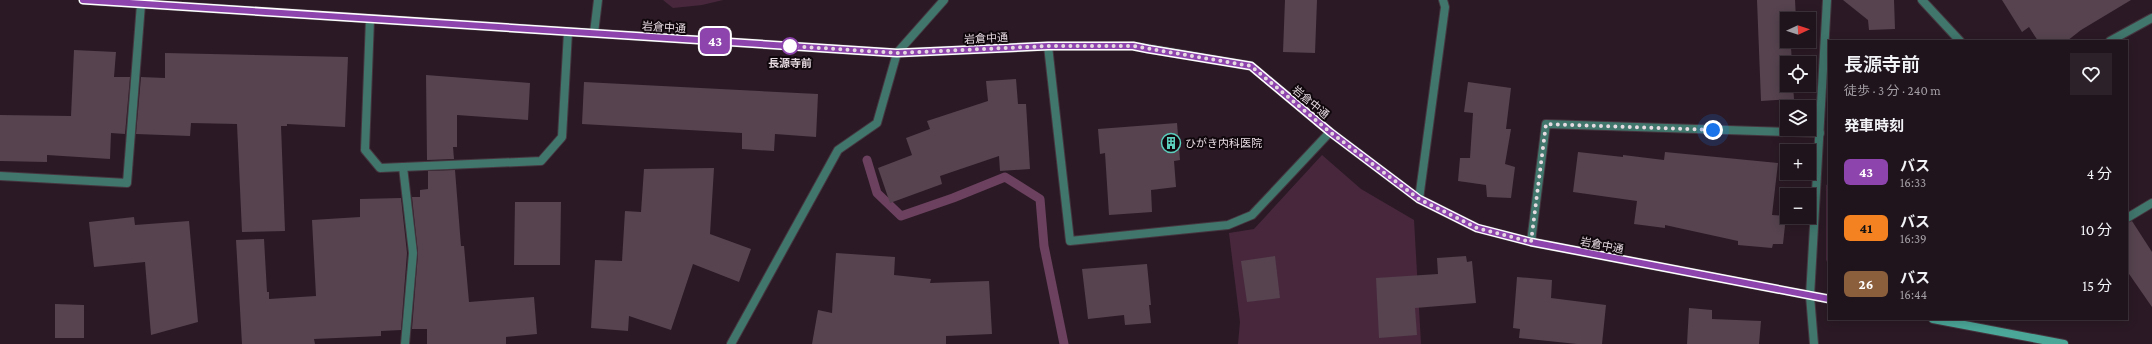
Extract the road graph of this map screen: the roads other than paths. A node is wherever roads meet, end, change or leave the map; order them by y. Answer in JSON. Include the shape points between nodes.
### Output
{"nodes":[{"id":1,"x":83,"y":0,"type":"edge"},
{"id":2,"x":598,"y":0,"type":"edge"},
{"id":3,"x":944,"y":0,"type":"edge"},
{"id":4,"x":1442,"y":0,"type":"edge"},
{"id":5,"x":1827,"y":0,"type":"edge"},
{"id":6,"x":1922,"y":0,"type":"edge"},
{"id":7,"x":141,"y":4,"type":"junction"},
{"id":8,"x":2152,"y":18,"type":"edge"},
{"id":9,"x":370,"y":19,"type":"junction"},
{"id":10,"x":568,"y":32,"type":"junction"},
{"id":11,"x":594,"y":34,"type":"junction"},
{"id":12,"x":1959,"y":40,"type":"edge"},
{"id":13,"x":2112,"y":40,"type":"edge"},
{"id":14,"x":1048,"y":46,"type":"junction"},
{"id":15,"x":897,"y":53,"type":"junction"},
{"id":16,"x":1330,"y":132,"type":"junction"},
{"id":17,"x":1820,"y":133,"type":"junction"},
{"id":18,"x":403,"y":167,"type":"junction"},
{"id":19,"x":0,"y":176,"type":"edge"},
{"id":20,"x":1419,"y":199,"type":"junction"},
{"id":21,"x":2152,"y":203,"type":"edge"},
{"id":22,"x":2128,"y":217,"type":"edge"},
{"id":23,"x":1531,"y":242,"type":"junction"},
{"id":24,"x":1810,"y":296,"type":"junction"},
{"id":25,"x":1828,"y":299,"type":"edge"},
{"id":26,"x":1946,"y":320,"type":"edge"},
{"id":27,"x":1960,"y":321,"type":"edge"},
{"id":28,"x":405,"y":344,"type":"edge"},
{"id":29,"x":731,"y":344,"type":"edge"},
{"id":30,"x":1814,"y":344,"type":"edge"},
{"id":31,"x":2064,"y":344,"type":"edge"}],
"edges":[{"from":1,"to":7,"type":"street","name":"岩倉中通"},
{"from":2,"to":11,"type":"street"},
{"from":3,"to":15,"type":"street"},
{"from":4,"to":20,"type":"street","via":[[1445,7]]},
{"from":5,"to":17,"type":"street"},
{"from":6,"to":12,"type":"street"},
{"from":7,"to":9,"type":"street","name":"岩倉中通"},
{"from":7,"to":19,"type":"street","via":[[127,183]]},
{"from":8,"to":13,"type":"street"},
{"from":9,"to":10,"type":"street","name":"岩倉中通"},
{"from":9,"to":18,"type":"street","via":[[365,150],[380,168]]},
{"from":10,"to":11,"type":"street","name":"岩倉中通"},
{"from":10,"to":18,"type":"street","via":[[562,137],[541,161]]},
{"from":11,"to":15,"type":"street","name":"岩倉中通"},
{"from":14,"to":15,"type":"street","name":"岩倉中通"},
{"from":14,"to":16,"type":"street","name":"岩倉中通","via":[[1133,46],[1251,66]]},
{"from":14,"to":16,"type":"street","via":[[1070,241],[1228,225],[1252,216]]},
{"from":15,"to":29,"type":"street","via":[[877,123],[838,150]]},
{"from":16,"to":20,"type":"street","name":"岩倉中通"},
{"from":17,"to":23,"type":"street","via":[[1546,124]]},
{"from":17,"to":24,"type":"street"},
{"from":18,"to":28,"type":"street","via":[[413,253]]},
{"from":20,"to":23,"type":"street","name":"岩倉中通","via":[[1477,228]]},
{"from":21,"to":22,"type":"street"},
{"from":23,"to":24,"type":"street","name":"岩倉中通"},
{"from":24,"to":25,"type":"street","name":"岩倉中通"},
{"from":24,"to":30,"type":"street"},
{"from":26,"to":27,"type":"street"},
{"from":27,"to":31,"type":"street"}]}
